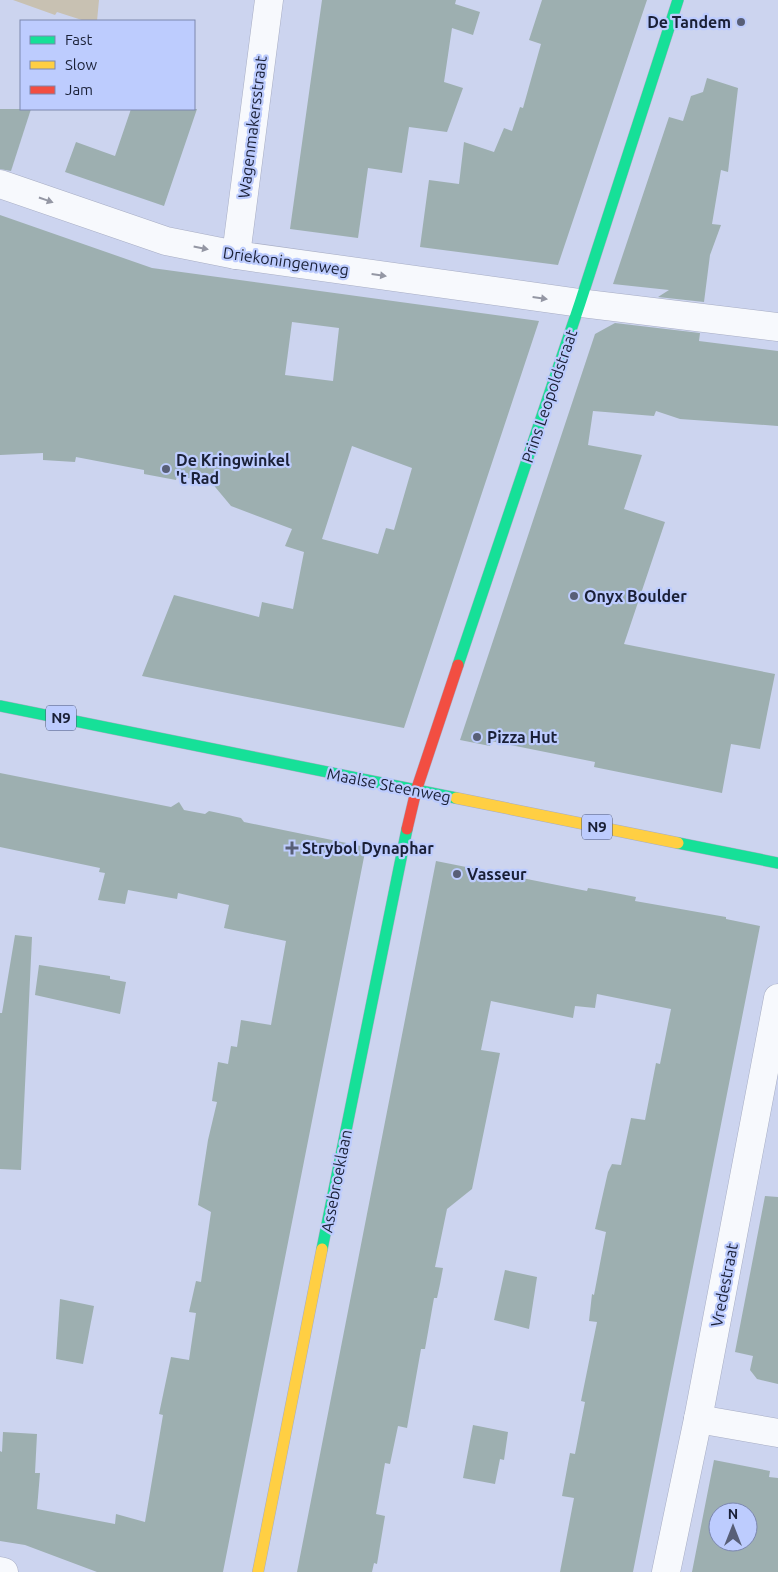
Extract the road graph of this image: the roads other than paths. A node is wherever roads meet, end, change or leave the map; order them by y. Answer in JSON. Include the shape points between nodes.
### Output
{"nodes":[{"id":1,"x":268,"y":0,"type":"edge"},
{"id":2,"x":678,"y":0,"type":"edge"},
{"id":3,"x":0,"y":184,"type":"edge"},
{"id":4,"x":236,"y":255,"type":"junction"},
{"id":5,"x":580,"y":303,"type":"junction"},
{"id":6,"x":778,"y":327,"type":"edge"},
{"id":7,"x":0,"y":706,"type":"edge"},
{"id":8,"x":416,"y":791,"type":"junction"},
{"id":9,"x":778,"y":863,"type":"edge"},
{"id":10,"x":778,"y":998,"type":"edge"},
{"id":11,"x":698,"y":1419,"type":"junction"},
{"id":12,"x":778,"y":1433,"type":"edge"},
{"id":13,"x":0,"y":1571,"type":"edge"},
{"id":14,"x":4,"y":1572,"type":"edge"},
{"id":15,"x":258,"y":1572,"type":"edge"},
{"id":16,"x":666,"y":1572,"type":"edge"}],
"edges":[{"from":1,"to":4,"type":"street","name":"Wagenmakersstraat"},
{"from":2,"to":5,"type":"street","name":"Prins Leopoldstraat"},
{"from":3,"to":4,"type":"street","name":"Driekoningenweg","one_way":true,"via":[[166,241]]},
{"from":4,"to":5,"type":"street","name":"Driekoningenweg","one_way":true},
{"from":5,"to":6,"type":"street","name":"Driekoningenweg"},
{"from":5,"to":8,"type":"street","name":"Prins Leopoldstraat"},
{"from":7,"to":8,"type":"street","name":"Maalse Steenweg","number":"N9"},
{"from":8,"to":9,"type":"street","name":"Maalse Steenweg","number":"N9"},
{"from":8,"to":15,"type":"street","name":"Assebroeklaan"},
{"from":10,"to":11,"type":"street","name":"Vredestraat"},
{"from":11,"to":12,"type":"street"},
{"from":11,"to":16,"type":"street","name":"Vredestraat"},
{"from":13,"to":14,"type":"street"}]}
